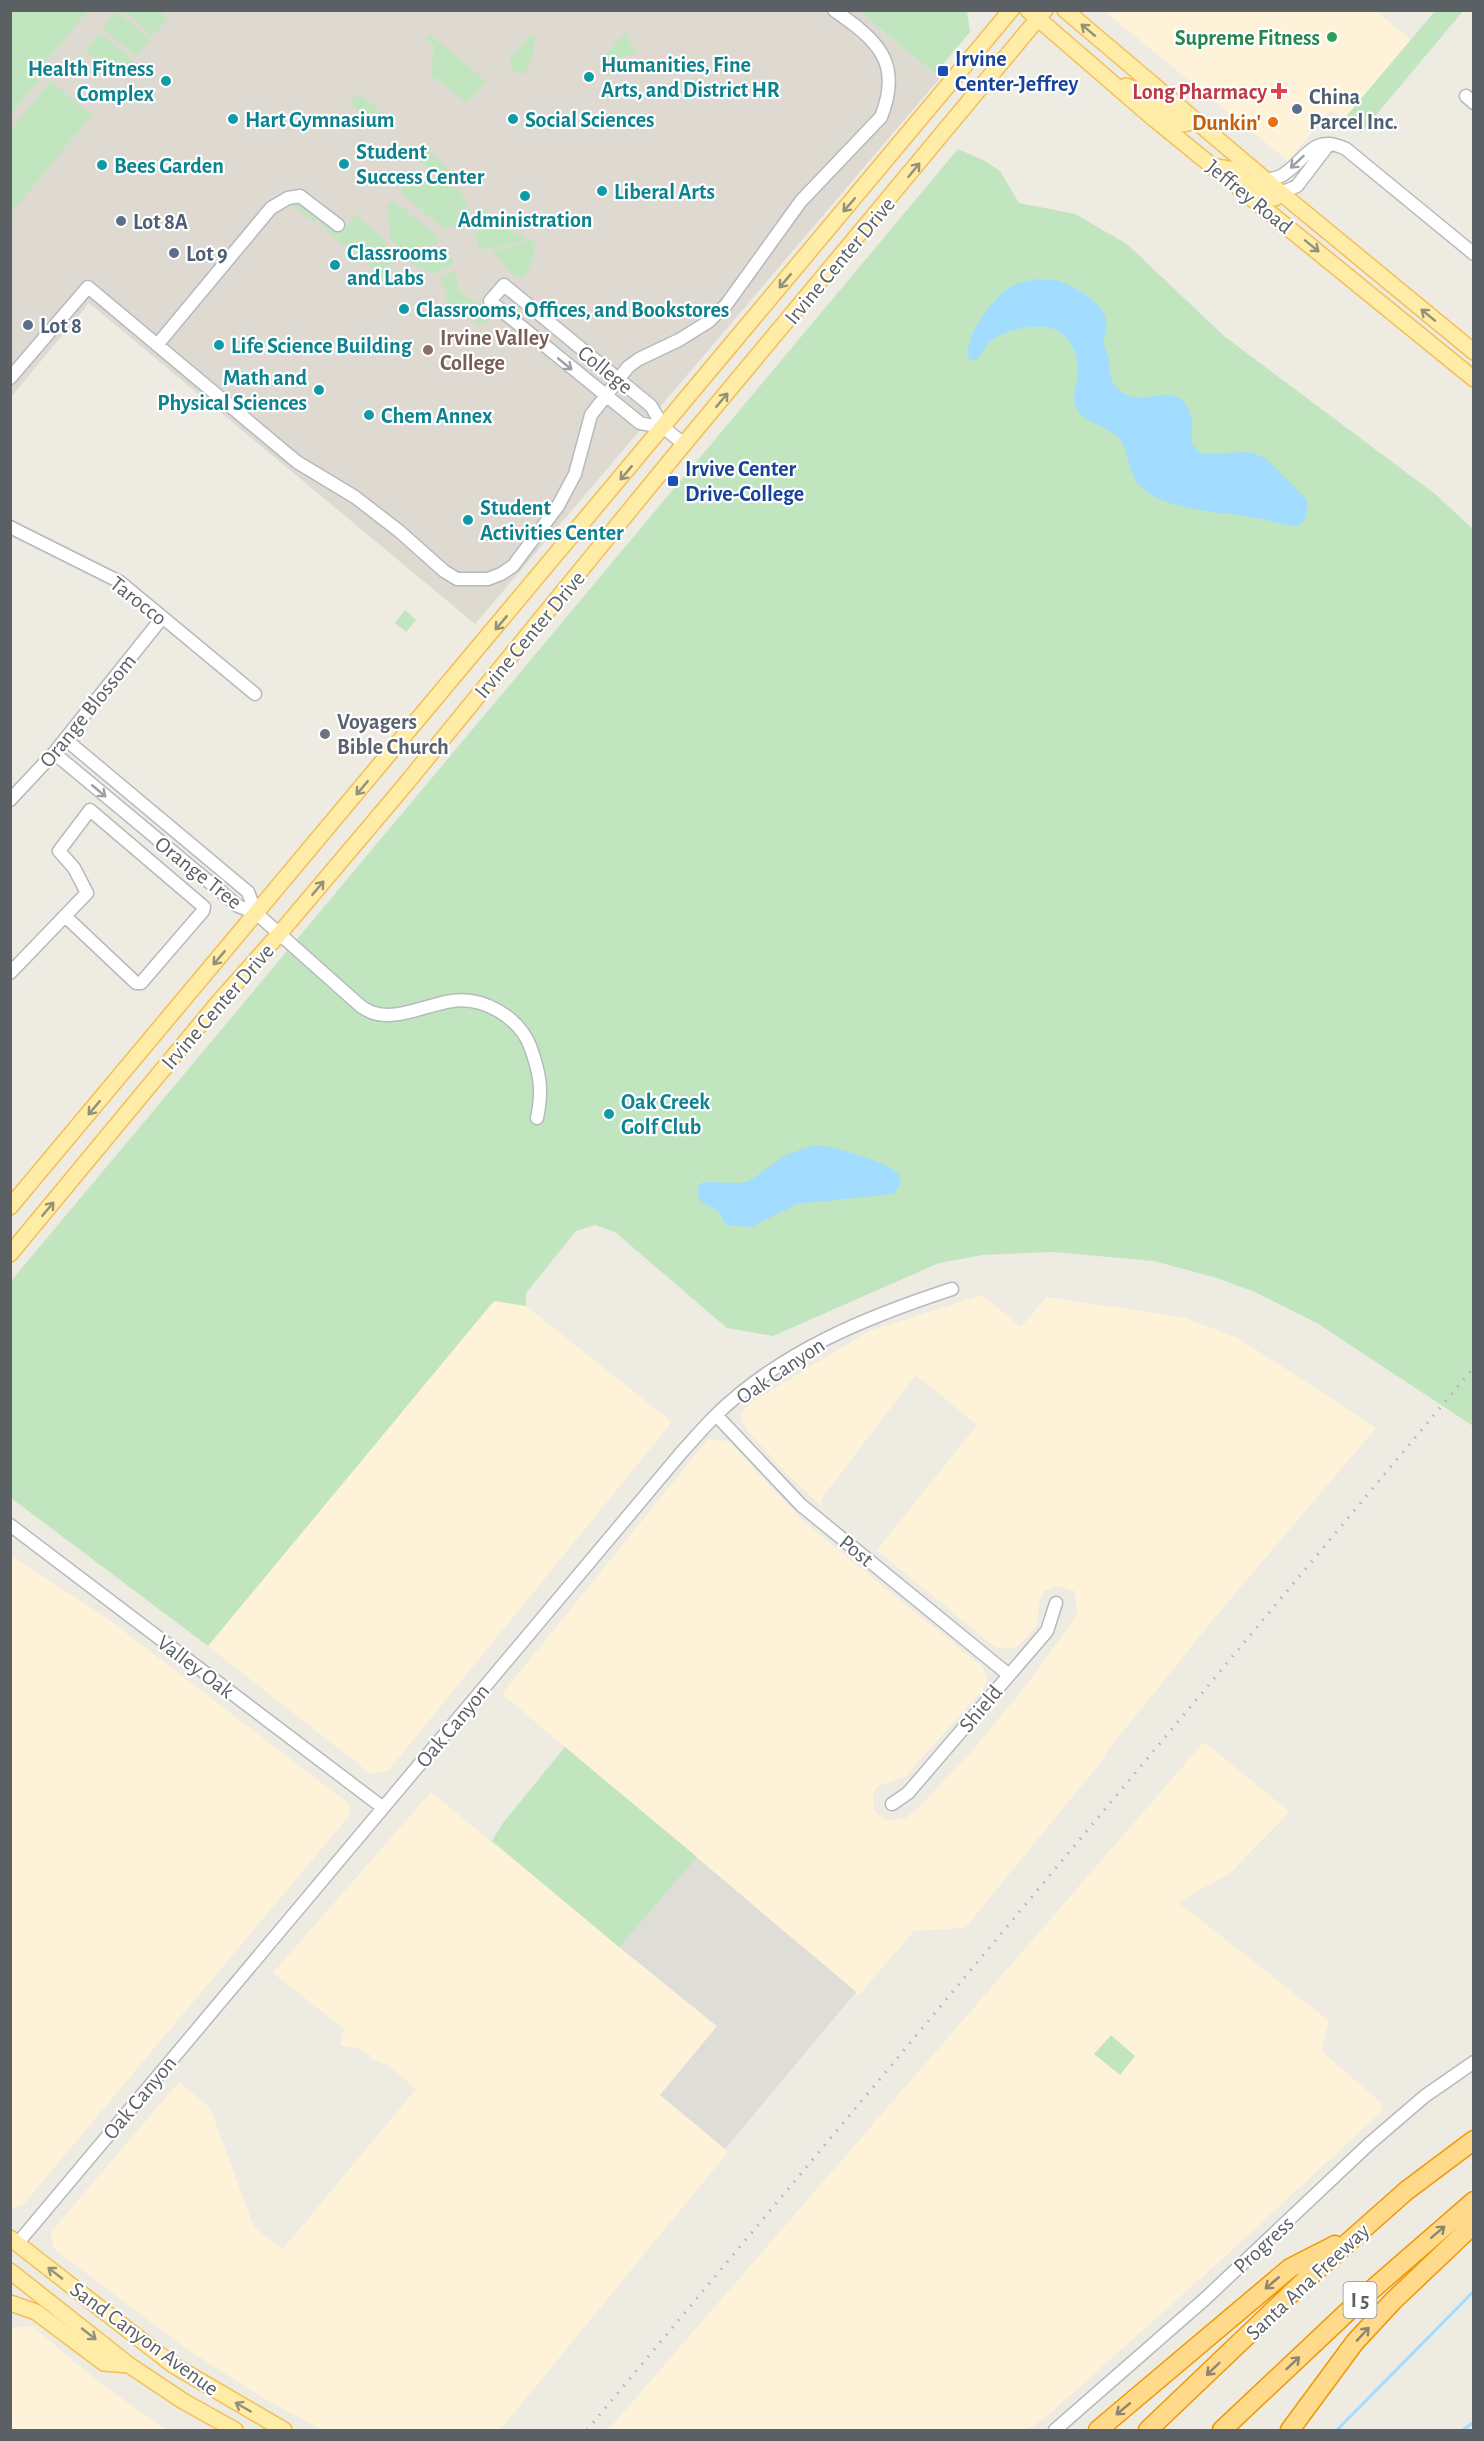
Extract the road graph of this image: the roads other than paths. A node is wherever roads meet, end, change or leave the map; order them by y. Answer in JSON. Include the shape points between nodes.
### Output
{"nodes":[{"id":1,"x":834,"y":10,"type":"edge"},
{"id":2,"x":1011,"y":10,"type":"edge"},
{"id":3,"x":1065,"y":10,"type":"edge"},
{"id":4,"x":1037,"y":13,"type":"edge"},
{"id":5,"x":1109,"y":79,"type":"junction"},
{"id":6,"x":1191,"y":117,"type":"junction"},
{"id":7,"x":1334,"y":145,"type":"junction"},
{"id":8,"x":1213,"y":166,"type":"junction"},
{"id":9,"x":1265,"y":180,"type":"junction"},
{"id":10,"x":1281,"y":194,"type":"junction"},
{"id":11,"x":338,"y":225,"type":"dead end"},
{"id":12,"x":1473,"y":254,"type":"edge"},
{"id":13,"x":157,"y":345,"type":"junction"},
{"id":14,"x":1473,"y":352,"type":"edge"},
{"id":15,"x":10,"y":378,"type":"edge"},
{"id":16,"x":619,"y":379,"type":"junction"},
{"id":17,"x":1473,"y":379,"type":"edge"},
{"id":18,"x":605,"y":396,"type":"junction"},
{"id":19,"x":664,"y":428,"type":"junction"},
{"id":20,"x":684,"y":444,"type":"junction"},
{"id":21,"x":10,"y":527,"type":"edge"},
{"id":22,"x":162,"y":618,"type":"junction"},
{"id":23,"x":255,"y":694,"type":"dead end"},
{"id":24,"x":65,"y":739,"type":"junction"},
{"id":25,"x":54,"y":753,"type":"junction"},
{"id":26,"x":10,"y":801,"type":"edge"},
{"id":27,"x":256,"y":913,"type":"junction"},
{"id":28,"x":65,"y":916,"type":"junction"},
{"id":29,"x":280,"y":933,"type":"junction"},
{"id":30,"x":10,"y":973,"type":"edge"},
{"id":31,"x":537,"y":1118,"type":"dead end"},
{"id":32,"x":10,"y":1207,"type":"edge"},
{"id":33,"x":10,"y":1254,"type":"edge"},
{"id":34,"x":952,"y":1289,"type":"dead end"},
{"id":35,"x":716,"y":1415,"type":"junction"},
{"id":36,"x":10,"y":1525,"type":"edge"},
{"id":37,"x":1056,"y":1604,"type":"dead end"},
{"id":38,"x":1009,"y":1675,"type":"junction"},
{"id":39,"x":892,"y":1804,"type":"dead end"},
{"id":40,"x":382,"y":1807,"type":"junction"},
{"id":41,"x":1473,"y":2062,"type":"edge"},
{"id":42,"x":1473,"y":2140,"type":"edge"},
{"id":43,"x":1473,"y":2201,"type":"edge"},
{"id":44,"x":1473,"y":2224,"type":"edge"},
{"id":45,"x":1358,"y":2234,"type":"junction"},
{"id":46,"x":12,"y":2246,"type":"edge"},
{"id":47,"x":10,"y":2271,"type":"edge"},
{"id":48,"x":10,"y":2303,"type":"edge"},
{"id":49,"x":129,"y":2365,"type":"junction"},
{"id":50,"x":1251,"y":2403,"type":"junction"},
{"id":51,"x":235,"y":2430,"type":"edge"},
{"id":52,"x":284,"y":2430,"type":"edge"},
{"id":53,"x":1055,"y":2430,"type":"edge"},
{"id":54,"x":1098,"y":2430,"type":"edge"},
{"id":55,"x":1148,"y":2430,"type":"edge"},
{"id":56,"x":1222,"y":2430,"type":"edge"},
{"id":57,"x":1227,"y":2430,"type":"edge"},
{"id":58,"x":1290,"y":2430,"type":"edge"}],
"edges":[{"from":1,"to":16,"type":"street","via":[[869,36],[888,65],[888,100],[881,117],[801,201],[726,305],[679,340],[639,359]]},
{"from":2,"to":19,"type":"main road","name":"Irvine Center Drive","one_way":true},
{"from":6,"to":3,"type":"main road","name":"Jeffrey Road","one_way":true},
{"from":4,"to":5,"type":"main road","name":"Jeffrey Road"},
{"from":20,"to":4,"type":"main road","name":"Irvine Center Drive","one_way":true,"via":[[831,270]]},
{"from":5,"to":6,"type":"main road","via":[[1137,90],[1183,124]]},
{"from":5,"to":8,"type":"main road","name":"Jeffrey Road"},
{"from":6,"to":9,"type":"main road","name":"Jeffrey Road"},
{"from":7,"to":9,"type":"street","one_way":true,"via":[[1321,144],[1284,175]]},
{"from":7,"to":10,"type":"street","via":[[1296,186]]},
{"from":7,"to":12,"type":"street","via":[[1346,149]]},
{"from":8,"to":10,"type":"main road","via":[[1235,170],[1269,197]]},
{"from":8,"to":17,"type":"main road","name":"Jeffrey Road","one_way":true},
{"from":9,"to":10,"type":"main road","name":"Jeffrey Road"},
{"from":14,"to":10,"type":"main road","name":"Jeffrey Road","one_way":true},
{"from":11,"to":13,"type":"street","via":[[300,195],[271,208]]},
{"from":13,"to":15,"type":"street","via":[[88,287]]},
{"from":13,"to":18,"type":"street","via":[[297,462],[355,497],[457,579],[488,579],[501,574],[522,556],[566,493],[591,415]]},
{"from":16,"to":18,"type":"street"},
{"from":16,"to":18,"type":"street","name":"College","one_way":true,"via":[[504,285],[490,301]]},
{"from":16,"to":19,"type":"street","name":"College","via":[[651,406]]},
{"from":18,"to":19,"type":"street","name":"College","via":[[640,423]]},
{"from":19,"to":20,"type":"street","name":"College"},
{"from":19,"to":27,"type":"main road","name":"Irvine Center Drive","one_way":true},
{"from":29,"to":20,"type":"main road","name":"Irvine Center Drive","one_way":true},
{"from":21,"to":22,"type":"street","name":"Tarocco","via":[[120,582]]},
{"from":22,"to":23,"type":"street","name":"Tarocco"},
{"from":22,"to":24,"type":"street","name":"Orange Blossom"},
{"from":24,"to":25,"type":"street","name":"Orange Blossom"},
{"from":24,"to":27,"type":"street","name":"Orange Tree","via":[[248,892]]},
{"from":25,"to":26,"type":"street","name":"Orange Blossom"},
{"from":25,"to":27,"type":"street","name":"Orange Tree","one_way":true,"via":[[238,906]]},
{"from":27,"to":29,"type":"street"},
{"from":27,"to":32,"type":"main road","name":"Irvine Center Drive","one_way":true},
{"from":28,"to":28,"type":"street","via":[[87,892],[59,851],[90,810],[204,907],[141,983],[136,983]]},
{"from":28,"to":30,"type":"street"},
{"from":29,"to":31,"type":"street","via":[[372,1013],[421,1010],[454,1000],[478,1002],[505,1014],[524,1031],[538,1069],[542,1097]]},
{"from":33,"to":29,"type":"main road","name":"Irvine Center Drive","one_way":true},
{"from":34,"to":35,"type":"street","name":"Oak Canyon","via":[[899,1306],[802,1351],[759,1379]]},
{"from":35,"to":38,"type":"street","name":"Post","via":[[801,1505]]},
{"from":35,"to":40,"type":"street","name":"Oak Canyon"},
{"from":36,"to":40,"type":"street","name":"Valley Oak"},
{"from":37,"to":38,"type":"street","name":"Shield","via":[[1047,1631]]},
{"from":38,"to":39,"type":"street","name":"Shield","via":[[908,1793]]},
{"from":40,"to":46,"type":"street","name":"Oak Canyon"},
{"from":41,"to":53,"type":"street","name":"Progress","via":[[1425,2096],[1369,2144],[1206,2298]]},
{"from":42,"to":45,"type":"highway","name":"Santa Ana Freeway","number":"I 5"},
{"from":50,"to":43,"type":"highway","number":"I 5","one_way":true},
{"from":58,"to":44,"type":"highway","one_way":true,"via":[[1355,2342]]},
{"from":45,"to":54,"type":"highway","one_way":true,"via":[[1290,2268]]},
{"from":45,"to":55,"type":"highway","name":"Santa Ana Freeway","number":"I 5","one_way":true},
{"from":52,"to":46,"type":"main road","name":"Sand Canyon Avenue","one_way":true,"via":[[173,2365]]},
{"from":47,"to":49,"type":"main road","name":"Sand Canyon Avenue","one_way":true},
{"from":48,"to":49,"type":"main road","via":[[36,2312],[104,2363]]},
{"from":49,"to":51,"type":"main road","name":"Sand Canyon Avenue"},
{"from":50,"to":56,"type":"highway","number":"I 5"},
{"from":50,"to":57,"type":"highway"}]}
